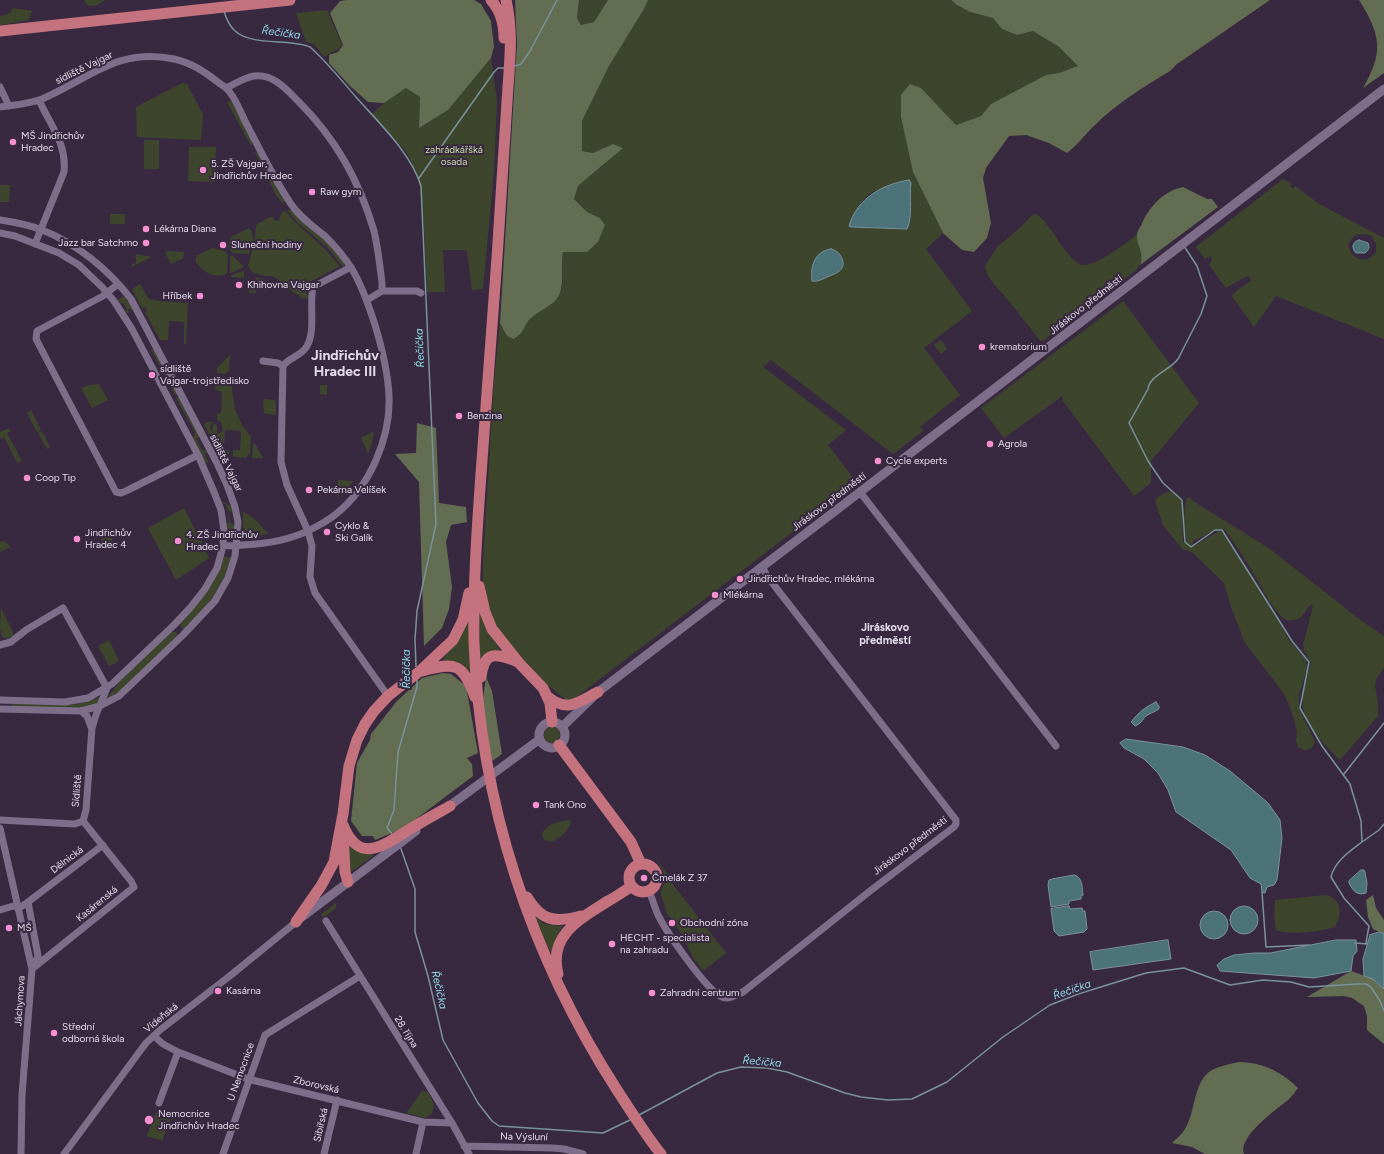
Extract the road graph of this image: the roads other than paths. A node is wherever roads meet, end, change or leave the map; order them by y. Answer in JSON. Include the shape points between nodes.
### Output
{"nodes":[{"id":1,"x":290,"y":0,"type":"edge"},
{"id":2,"x":490,"y":0,"type":"edge"},
{"id":3,"x":506,"y":0,"type":"edge"},
{"id":4,"x":0,"y":31,"type":"edge"},
{"id":5,"x":510,"y":63,"type":"junction"},
{"id":6,"x":0,"y":87,"type":"edge"},
{"id":7,"x":226,"y":88,"type":"junction"},
{"id":8,"x":1384,"y":89,"type":"edge"},
{"id":9,"x":40,"y":100,"type":"junction"},
{"id":10,"x":9,"y":106,"type":"junction"},
{"id":11,"x":0,"y":107,"type":"edge"},
{"id":12,"x":0,"y":220,"type":"edge"},
{"id":13,"x":41,"y":229,"type":"junction"},
{"id":14,"x":0,"y":233,"type":"edge"},
{"id":15,"x":35,"y":244,"type":"junction"},
{"id":16,"x":351,"y":267,"type":"junction"},
{"id":17,"x":118,"y":284,"type":"junction"},
{"id":18,"x":382,"y":291,"type":"junction"},
{"id":19,"x":108,"y":293,"type":"junction"},
{"id":20,"x":421,"y":294,"type":"dead end"},
{"id":21,"x":367,"y":300,"type":"junction"},
{"id":22,"x":263,"y":361,"type":"dead end"},
{"id":23,"x":283,"y":366,"type":"junction"},
{"id":24,"x":198,"y":455,"type":"junction"},
{"id":25,"x":860,"y":492,"type":"junction"},
{"id":26,"x":308,"y":531,"type":"junction"},
{"id":27,"x":223,"y":546,"type":"junction"},
{"id":28,"x":236,"y":546,"type":"junction"},
{"id":29,"x":476,"y":565,"type":"junction"},
{"id":30,"x":762,"y":566,"type":"junction"},
{"id":31,"x":174,"y":625,"type":"junction"},
{"id":32,"x":183,"y":636,"type":"junction"},
{"id":33,"x":0,"y":645,"type":"edge"},
{"id":34,"x":519,"y":663,"type":"junction"},
{"id":35,"x":420,"y":671,"type":"junction"},
{"id":36,"x":107,"y":688,"type":"junction"},
{"id":37,"x":598,"y":692,"type":"junction"},
{"id":38,"x":479,"y":694,"type":"junction"},
{"id":39,"x":388,"y":696,"type":"junction"},
{"id":40,"x":548,"y":697,"type":"junction"},
{"id":41,"x":0,"y":700,"type":"edge"},
{"id":42,"x":100,"y":706,"type":"junction"},
{"id":43,"x":0,"y":709,"type":"edge"},
{"id":44,"x":81,"y":710,"type":"junction"},
{"id":45,"x":480,"y":710,"type":"junction"},
{"id":46,"x":557,"y":725,"type":"junction"},
{"id":47,"x":92,"y":728,"type":"junction"},
{"id":48,"x":540,"y":739,"type":"junction"},
{"id":49,"x":559,"y":745,"type":"junction"},
{"id":50,"x":1056,"y":746,"type":"dead end"},
{"id":51,"x":450,"y":806,"type":"junction"},
{"id":52,"x":343,"y":819,"type":"junction"},
{"id":53,"x":0,"y":820,"type":"edge"},
{"id":54,"x":83,"y":821,"type":"junction"},
{"id":55,"x":0,"y":833,"type":"edge"},
{"id":56,"x":103,"y":845,"type":"junction"},
{"id":57,"x":334,"y":862,"type":"junction"},
{"id":58,"x":640,"y":864,"type":"junction"},
{"id":59,"x":516,"y":879,"type":"junction"},
{"id":60,"x":348,"y":882,"type":"junction"},
{"id":61,"x":632,"y":886,"type":"junction"},
{"id":62,"x":649,"y":891,"type":"junction"},
{"id":63,"x":28,"y":902,"type":"junction"},
{"id":64,"x":18,"y":907,"type":"junction"},
{"id":65,"x":0,"y":910,"type":"edge"},
{"id":66,"x":585,"y":914,"type":"junction"},
{"id":67,"x":326,"y":921,"type":"dead end"},
{"id":68,"x":296,"y":922,"type":"junction"},
{"id":69,"x":32,"y":969,"type":"junction"},
{"id":70,"x":360,"y":976,"type":"junction"},
{"id":71,"x":564,"y":998,"type":"junction"},
{"id":72,"x":154,"y":1036,"type":"junction"},
{"id":73,"x":178,"y":1052,"type":"junction"},
{"id":74,"x":248,"y":1079,"type":"junction"},
{"id":75,"x":337,"y":1100,"type":"junction"},
{"id":76,"x":159,"y":1104,"type":"dead end"},
{"id":77,"x":424,"y":1122,"type":"junction"},
{"id":78,"x":452,"y":1123,"type":"junction"},
{"id":79,"x":464,"y":1146,"type":"junction"},
{"id":80,"x":21,"y":1154,"type":"edge"},
{"id":81,"x":64,"y":1154,"type":"edge"},
{"id":82,"x":223,"y":1154,"type":"edge"},
{"id":83,"x":324,"y":1154,"type":"edge"},
{"id":84,"x":416,"y":1154,"type":"edge"},
{"id":85,"x":469,"y":1154,"type":"edge"},
{"id":86,"x":583,"y":1154,"type":"edge"},
{"id":87,"x":661,"y":1154,"type":"edge"}],
"edges":[{"from":1,"to":4,"type":"main road"},
{"from":2,"to":5,"type":"main road","via":[[501,15],[505,53]]},
{"from":3,"to":5,"type":"main road","via":[[511,27]]},
{"from":5,"to":29,"type":"main road"},
{"from":6,"to":10,"type":"street"},
{"from":7,"to":9,"type":"street","name":"sídliště Vajgar","via":[[191,64],[164,57],[144,56],[113,63]]},
{"from":7,"to":16,"type":"street","via":[[292,207],[331,242]]},
{"from":7,"to":18,"type":"street","via":[[245,78],[269,78],[282,85],[323,127],[360,190],[374,232]]},
{"from":8,"to":25,"type":"main road","name":"Jiráskovo předměstí"},
{"from":9,"to":10,"type":"street","name":"sídliště Vajgar"},
{"from":9,"to":13,"type":"street","via":[[59,138],[65,162],[64,172]]},
{"from":10,"to":11,"type":"street","name":"sídliště Vajgar"},
{"from":12,"to":13,"type":"street","name":"sídliště Vajgar"},
{"from":13,"to":15,"type":"street"},
{"from":13,"to":17,"type":"street","name":"sídliště Vajgar","via":[[83,253]]},
{"from":14,"to":15,"type":"street"},
{"from":15,"to":19,"type":"street","via":[[79,265]]},
{"from":16,"to":21,"type":"street"},
{"from":16,"to":23,"type":"street","via":[[313,287],[310,337],[307,346]]},
{"from":17,"to":19,"type":"street"},
{"from":17,"to":28,"type":"street","name":"sídliště Vajgar","via":[[131,300],[227,485],[238,522]]},
{"from":18,"to":20,"type":"street"},
{"from":18,"to":21,"type":"street"},
{"from":19,"to":24,"type":"street","via":[[132,329]]},
{"from":19,"to":24,"type":"street","via":[[37,331],[36,339],[114,491],[126,491]]},
{"from":21,"to":26,"type":"street","via":[[384,354],[390,397],[387,428],[376,461],[360,488],[336,514]]},
{"from":22,"to":23,"type":"street"},
{"from":23,"to":26,"type":"street","via":[[281,462],[287,485]]},
{"from":24,"to":27,"type":"street","via":[[221,510]]},
{"from":25,"to":30,"type":"main road","name":"Jiráskovo předměstí"},
{"from":25,"to":50,"type":"street"},
{"from":26,"to":28,"type":"street","via":[[282,540]]},
{"from":26,"to":39,"type":"street","via":[[312,546],[310,577],[315,593]]},
{"from":27,"to":28,"type":"street"},
{"from":27,"to":31,"type":"street","via":[[217,568],[205,589]]},
{"from":28,"to":32,"type":"street","name":"sídliště Vajgar","via":[[228,578],[215,601]]},
{"from":29,"to":34,"type":"main road","via":[[489,623],[496,636]]},
{"from":29,"to":35,"type":"main road","via":[[465,612],[457,633]]},
{"from":29,"to":38,"type":"main road","via":[[474,644]]},
{"from":30,"to":37,"type":"main road","name":"Jiráskovo předměstí"},
{"from":30,"to":62,"type":"street","name":"Jiráskovo předměstí","via":[[767,576],[956,820],[956,824],[742,992],[732,997],[724,998],[713,992],[685,957],[659,917]]},
{"from":31,"to":32,"type":"street"},
{"from":31,"to":36,"type":"street"},
{"from":32,"to":42,"type":"street","name":"sídliště Vajgar","via":[[119,696]]},
{"from":33,"to":36,"type":"street","via":[[11,642],[63,608]]},
{"from":34,"to":38,"type":"main road","via":[[500,655],[489,658],[482,669]]},
{"from":34,"to":40,"type":"main road","via":[[544,688]]},
{"from":35,"to":39,"type":"main road"},
{"from":35,"to":45,"type":"main road","via":[[443,665],[458,668],[471,685]]},
{"from":36,"to":41,"type":"street","via":[[88,698],[65,702]]},
{"from":36,"to":42,"type":"street","name":"Sídliště"},
{"from":37,"to":40,"type":"main road","via":[[566,706]]},
{"from":37,"to":46,"type":"main road","name":"Jiráskovo předměstí"},
{"from":38,"to":45,"type":"main road"},
{"from":39,"to":52,"type":"main road","via":[[365,724],[354,749],[347,774]]},
{"from":40,"to":46,"type":"main road"},
{"from":42,"to":44,"type":"street","name":"sídliště Vajgar"},
{"from":42,"to":47,"type":"street","name":"Sídliště"},
{"from":43,"to":44,"type":"street","name":"sídliště Vajgar"},
{"from":44,"to":47,"type":"street"},
{"from":45,"to":59,"type":"main road","via":[[496,814]]},
{"from":46,"to":48,"type":"main road","via":[[546,724],[541,729]]},
{"from":46,"to":49,"type":"main road","via":[[564,734]]},
{"from":47,"to":54,"type":"street","name":"Sídliště"},
{"from":48,"to":49,"type":"main road","via":[[548,747]]},
{"from":48,"to":51,"type":"main road"},
{"from":49,"to":58,"type":"main road","via":[[631,842]]},
{"from":51,"to":52,"type":"main road","via":[[388,844],[374,848],[358,846],[351,839]]},
{"from":51,"to":60,"type":"main road"},
{"from":52,"to":57,"type":"main road"},
{"from":52,"to":60,"type":"main road","via":[[345,872]]},
{"from":53,"to":54,"type":"street","name":"Sídliště","via":[[75,824]]},
{"from":54,"to":56,"type":"street"},
{"from":55,"to":64,"type":"street","name":"Jáchymova"},
{"from":56,"to":63,"type":"street","name":"Dělnická"},
{"from":56,"to":69,"type":"street","name":"Kasárenská","via":[[134,887]]},
{"from":57,"to":60,"type":"main road","via":[[338,873]]},
{"from":57,"to":68,"type":"main road"},
{"from":58,"to":61,"type":"main road","via":[[630,872],[629,880]]},
{"from":58,"to":62,"type":"main road","via":[[650,865],[656,872],[656,885]]},
{"from":59,"to":66,"type":"main road","via":[[532,906],[546,918],[561,920]]},
{"from":59,"to":71,"type":"main road"},
{"from":60,"to":68,"type":"main road"},
{"from":61,"to":62,"type":"main road","via":[[637,891]]},
{"from":61,"to":66,"type":"main road"},
{"from":63,"to":64,"type":"street","name":"Dělnická"},
{"from":63,"to":69,"type":"street","via":[[38,956]]},
{"from":64,"to":65,"type":"street","name":"Dělnická"},
{"from":64,"to":69,"type":"street","name":"Jáchymova"},
{"from":66,"to":71,"type":"main road","via":[[569,928],[557,948],[556,969]]},
{"from":67,"to":70,"type":"street","name":"28. října"},
{"from":68,"to":72,"type":"street","name":"Vídeňská"},
{"from":69,"to":80,"type":"street","name":"Jáchymova","via":[[22,1095]]},
{"from":70,"to":74,"type":"street","name":"U Nemocnice","via":[[265,1035]]},
{"from":70,"to":78,"type":"street","name":"28. října"},
{"from":71,"to":87,"type":"main road","via":[[599,1062]]},
{"from":72,"to":73,"type":"street","name":"Zborovská"},
{"from":72,"to":81,"type":"street","name":"Vídeňská","via":[[138,1053]]},
{"from":73,"to":74,"type":"street","name":"Zborovská"},
{"from":73,"to":76,"type":"street"},
{"from":74,"to":75,"type":"street","name":"Zborovská"},
{"from":74,"to":82,"type":"street","name":"U Nemocnice"},
{"from":75,"to":77,"type":"street","name":"Zborovská"},
{"from":75,"to":83,"type":"street","name":"Sibiřská"},
{"from":77,"to":78,"type":"street","name":"Zborovská"},
{"from":77,"to":84,"type":"street"},
{"from":78,"to":79,"type":"street","name":"28. října"},
{"from":79,"to":85,"type":"street","name":"28. října"},
{"from":79,"to":86,"type":"street","name":"Na Výsluní","via":[[564,1148]]}]}
